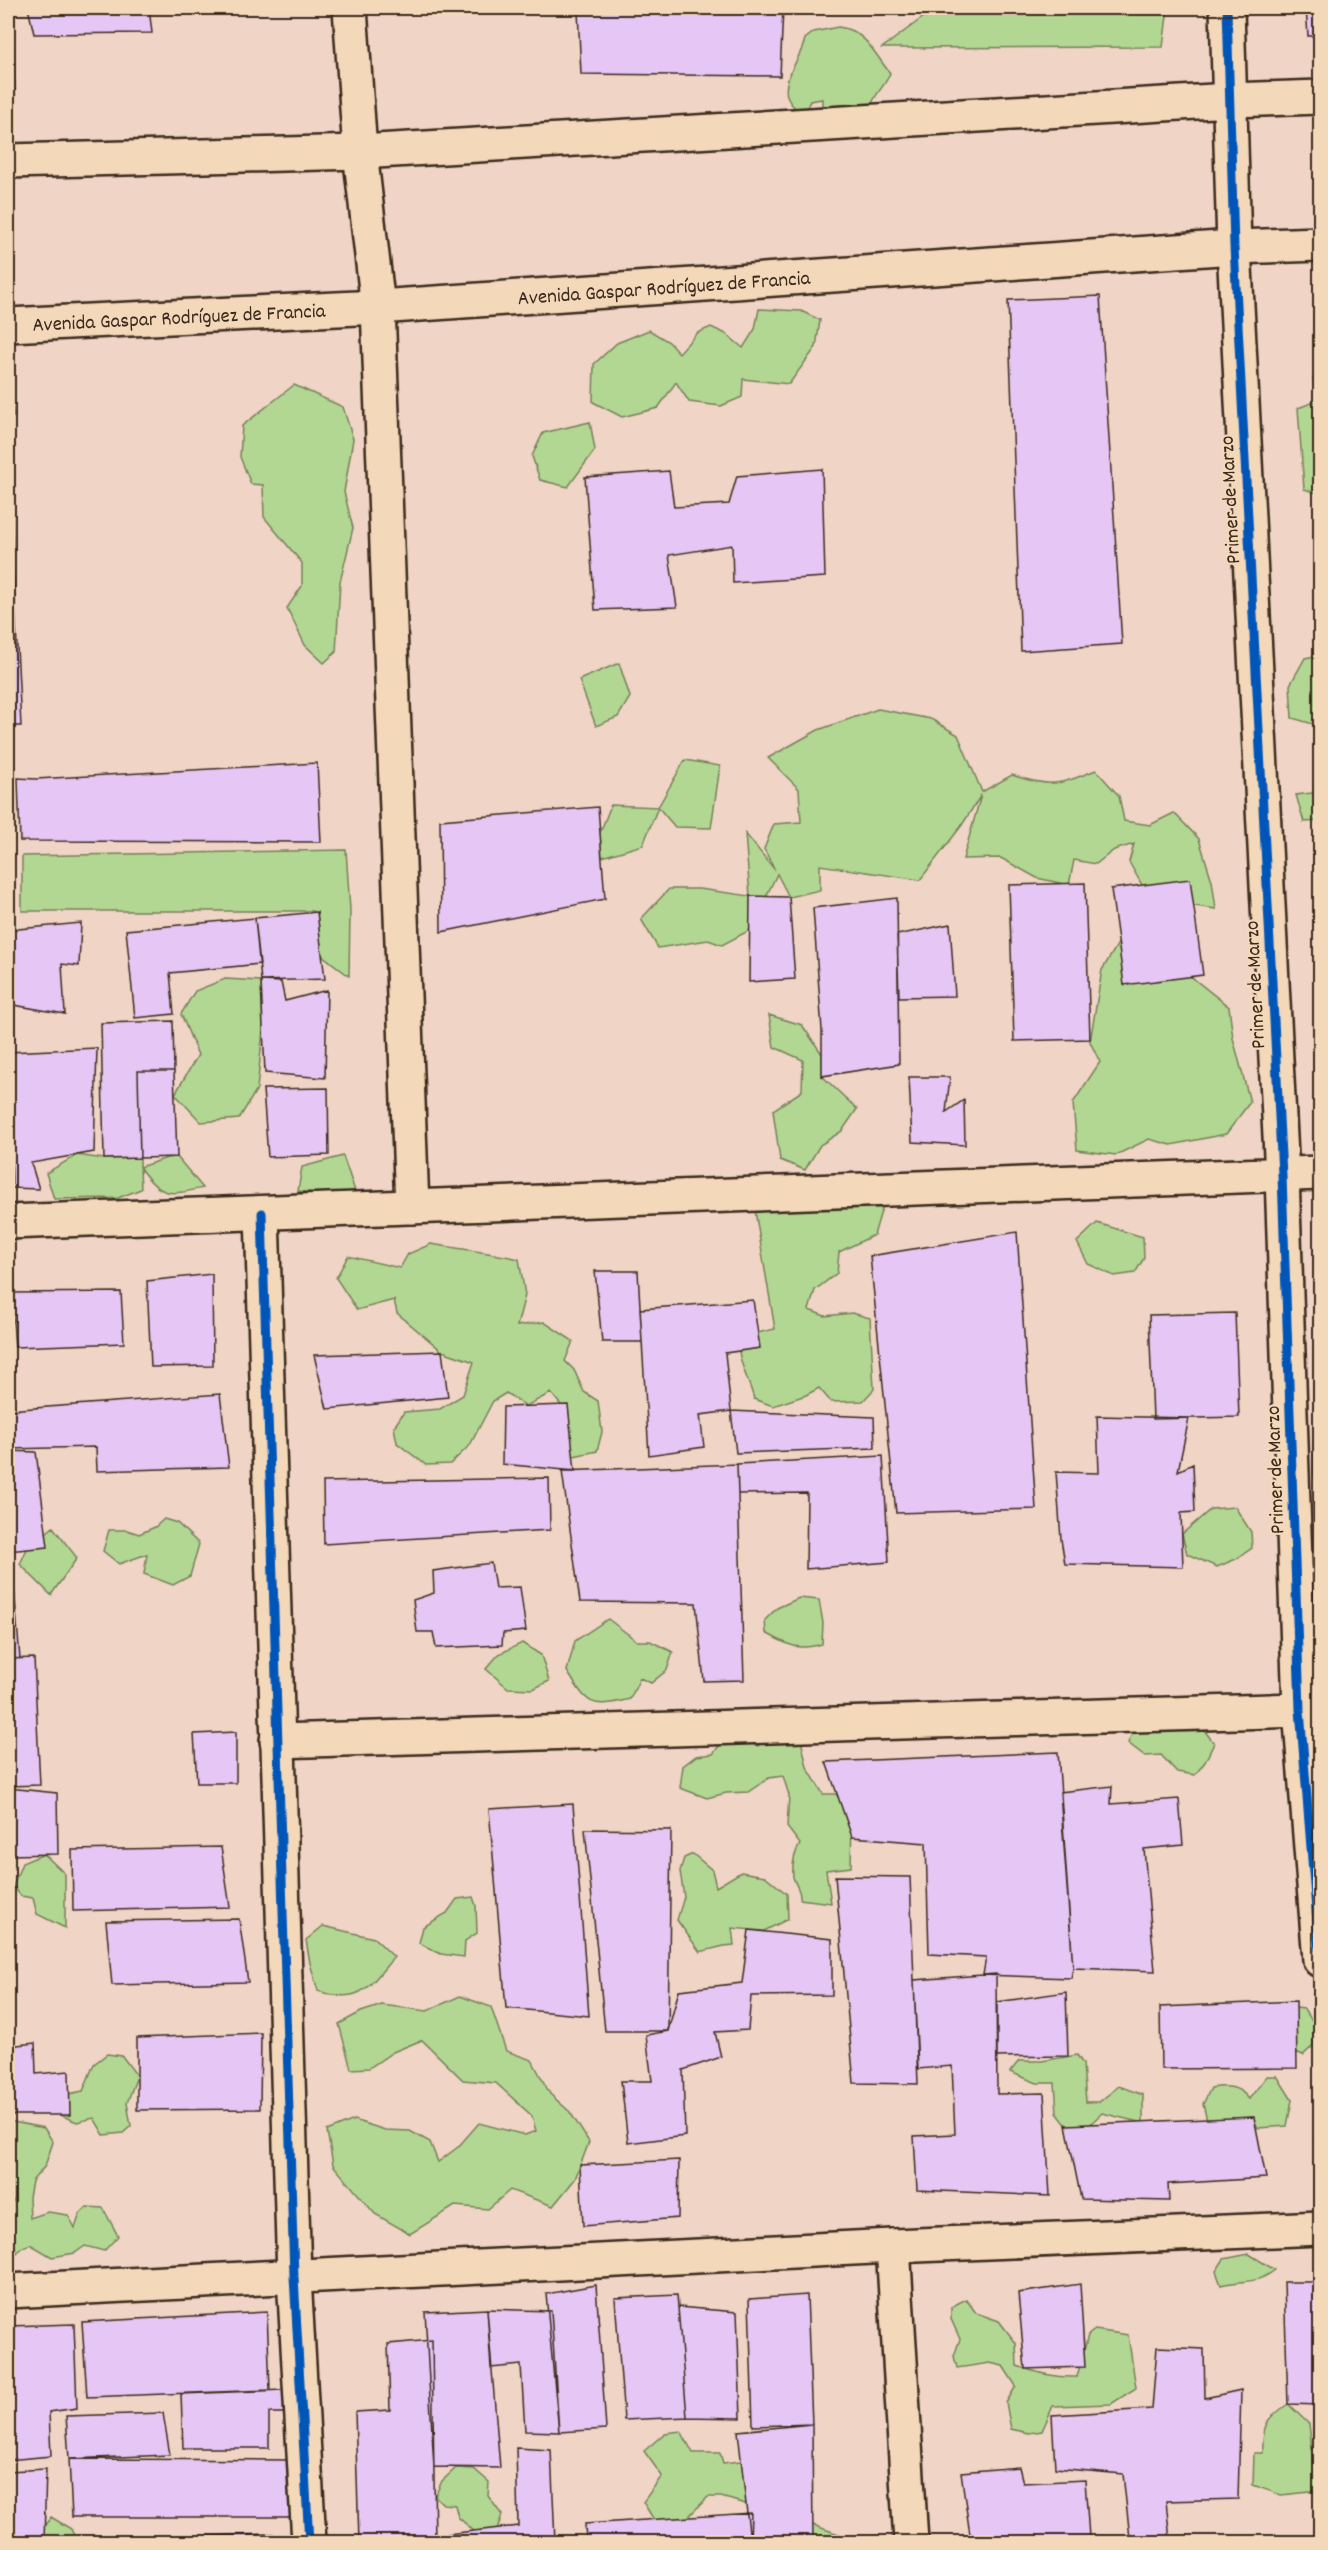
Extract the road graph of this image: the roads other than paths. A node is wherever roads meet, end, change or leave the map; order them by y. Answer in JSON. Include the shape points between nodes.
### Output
{"nodes":[{"id":1,"x":350,"y":8,"type":"edge"},
{"id":2,"x":1227,"y":8,"type":"edge"},
{"id":3,"x":1320,"y":97,"type":"edge"},
{"id":4,"x":1230,"y":100,"type":"junction"},
{"id":5,"x":360,"y":152,"type":"junction"},
{"id":6,"x":8,"y":161,"type":"edge"},
{"id":7,"x":1320,"y":244,"type":"edge"},
{"id":8,"x":1234,"y":247,"type":"junction"},
{"id":9,"x":378,"y":307,"type":"junction"},
{"id":10,"x":8,"y":324,"type":"edge"},
{"id":11,"x":1320,"y":1173,"type":"edge"},
{"id":12,"x":1282,"y":1175,"type":"junction"},
{"id":13,"x":412,"y":1207,"type":"junction"},
{"id":14,"x":262,"y":1213,"type":"junction"},
{"id":15,"x":8,"y":1222,"type":"edge"},
{"id":16,"x":1300,"y":1710,"type":"junction"},
{"id":17,"x":277,"y":1741,"type":"junction"},
{"id":18,"x":1320,"y":1960,"type":"edge"},
{"id":19,"x":1320,"y":2228,"type":"edge"},
{"id":20,"x":893,"y":2246,"type":"junction"},
{"id":21,"x":294,"y":2277,"type":"junction"},
{"id":22,"x":8,"y":2291,"type":"edge"},
{"id":23,"x":309,"y":2542,"type":"edge"},
{"id":24,"x":911,"y":2542,"type":"edge"}],
"edges":[{"from":1,"to":5,"type":"street"},
{"from":2,"to":4,"type":"street","name":"Primer de Marzo"},
{"from":3,"to":4,"type":"street"},
{"from":4,"to":5,"type":"street"},
{"from":4,"to":8,"type":"street","name":"Primer de Marzo"},
{"from":5,"to":6,"type":"street"},
{"from":5,"to":9,"type":"street"},
{"from":7,"to":8,"type":"street","name":"Avenida Gaspar Rodríguez de Francia"},
{"from":8,"to":9,"type":"street","name":"Avenida Gaspar Rodríguez de Francia"},
{"from":8,"to":12,"type":"street","name":"Primer de Marzo"},
{"from":9,"to":10,"type":"street","name":"Avenida Gaspar Rodríguez de Francia"},
{"from":9,"to":13,"type":"street"},
{"from":11,"to":12,"type":"street"},
{"from":12,"to":13,"type":"street"},
{"from":12,"to":16,"type":"street","name":"Primer de Marzo"},
{"from":13,"to":14,"type":"street"},
{"from":14,"to":15,"type":"street"},
{"from":14,"to":17,"type":"street"},
{"from":16,"to":17,"type":"street"},
{"from":16,"to":18,"type":"street","name":"Primer de Marzo"},
{"from":17,"to":21,"type":"street"},
{"from":19,"to":20,"type":"street"},
{"from":20,"to":21,"type":"street"},
{"from":20,"to":24,"type":"street"},
{"from":21,"to":22,"type":"street"},
{"from":21,"to":23,"type":"street"}]}
